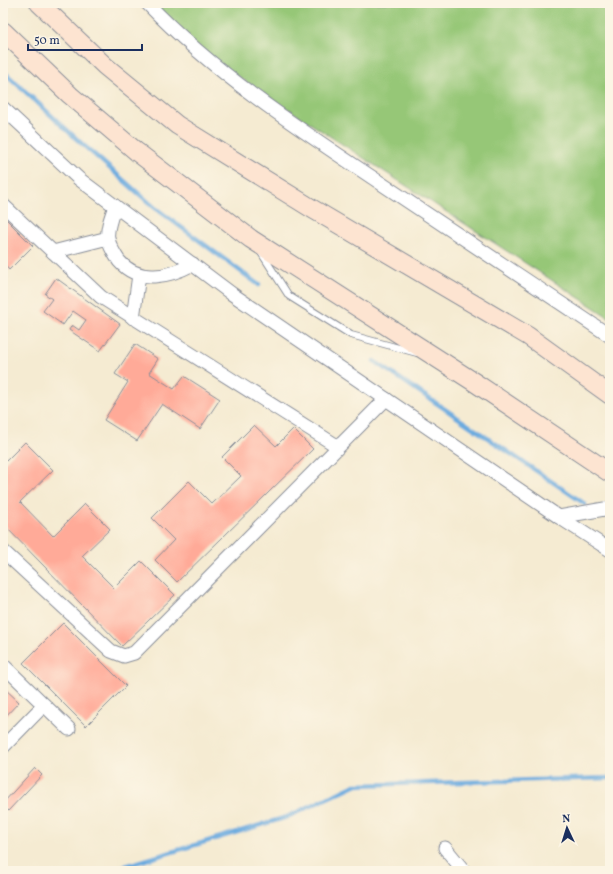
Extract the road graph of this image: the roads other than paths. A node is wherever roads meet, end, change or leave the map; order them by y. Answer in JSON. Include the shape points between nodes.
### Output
{"nodes":[{"id":1,"x":39,"y":3,"type":"edge"},
{"id":2,"x":147,"y":3,"type":"edge"},
{"id":3,"x":3,"y":31,"type":"edge"},
{"id":4,"x":3,"y":108,"type":"edge"},
{"id":5,"x":3,"y":205,"type":"edge"},
{"id":6,"x":115,"y":206,"type":"junction"},
{"id":7,"x":108,"y":238,"type":"junction"},
{"id":8,"x":251,"y":239,"type":"junction"},
{"id":9,"x":53,"y":252,"type":"junction"},
{"id":10,"x":193,"y":264,"type":"junction"},
{"id":11,"x":139,"y":275,"type":"junction"},
{"id":12,"x":133,"y":318,"type":"junction"},
{"id":13,"x":610,"y":336,"type":"edge"},
{"id":14,"x":440,"y":360,"type":"junction"},
{"id":15,"x":610,"y":395,"type":"edge"},
{"id":16,"x":386,"y":398,"type":"junction"},
{"id":17,"x":337,"y":446,"type":"junction"},
{"id":18,"x":610,"y":473,"type":"edge"},
{"id":19,"x":610,"y":508,"type":"edge"},
{"id":20,"x":559,"y":517,"type":"junction"},
{"id":21,"x":610,"y":550,"type":"edge"},
{"id":22,"x":3,"y":551,"type":"edge"},
{"id":23,"x":3,"y":665,"type":"edge"},
{"id":24,"x":44,"y":705,"type":"junction"},
{"id":25,"x":69,"y":729,"type":"dead end"},
{"id":26,"x":3,"y":747,"type":"edge"},
{"id":27,"x":445,"y":848,"type":"dead end"},
{"id":28,"x":464,"y":871,"type":"edge"}],
"edges":[{"from":1,"to":15,"type":"main road","via":[[106,66],[177,125],[311,208],[528,336]]},
{"from":2,"to":13,"type":"street","via":[[225,74],[284,118]]},
{"from":3,"to":8,"type":"main road","via":[[70,95],[137,152]]},
{"from":4,"to":6,"type":"street","via":[[80,179]]},
{"from":5,"to":9,"type":"street"},
{"from":6,"to":7,"type":"street"},
{"from":6,"to":10,"type":"street"},
{"from":7,"to":9,"type":"street"},
{"from":7,"to":11,"type":"street","via":[[115,256],[125,268]]},
{"from":8,"to":14,"type":"main road"},
{"from":8,"to":14,"type":"lane","via":[[290,296],[351,335]]},
{"from":9,"to":12,"type":"street","via":[[101,297]]},
{"from":10,"to":11,"type":"street","via":[[181,271],[160,277]]},
{"from":10,"to":16,"type":"street","via":[[232,294]]},
{"from":11,"to":12,"type":"street"},
{"from":12,"to":17,"type":"street"},
{"from":14,"to":18,"type":"main road"},
{"from":16,"to":17,"type":"street"},
{"from":16,"to":20,"type":"street"},
{"from":17,"to":22,"type":"street","via":[[134,653],[124,656],[111,651]]},
{"from":19,"to":20,"type":"street"},
{"from":20,"to":21,"type":"street"},
{"from":23,"to":24,"type":"street"},
{"from":24,"to":25,"type":"street"},
{"from":24,"to":26,"type":"street"},
{"from":27,"to":28,"type":"street"}]}
